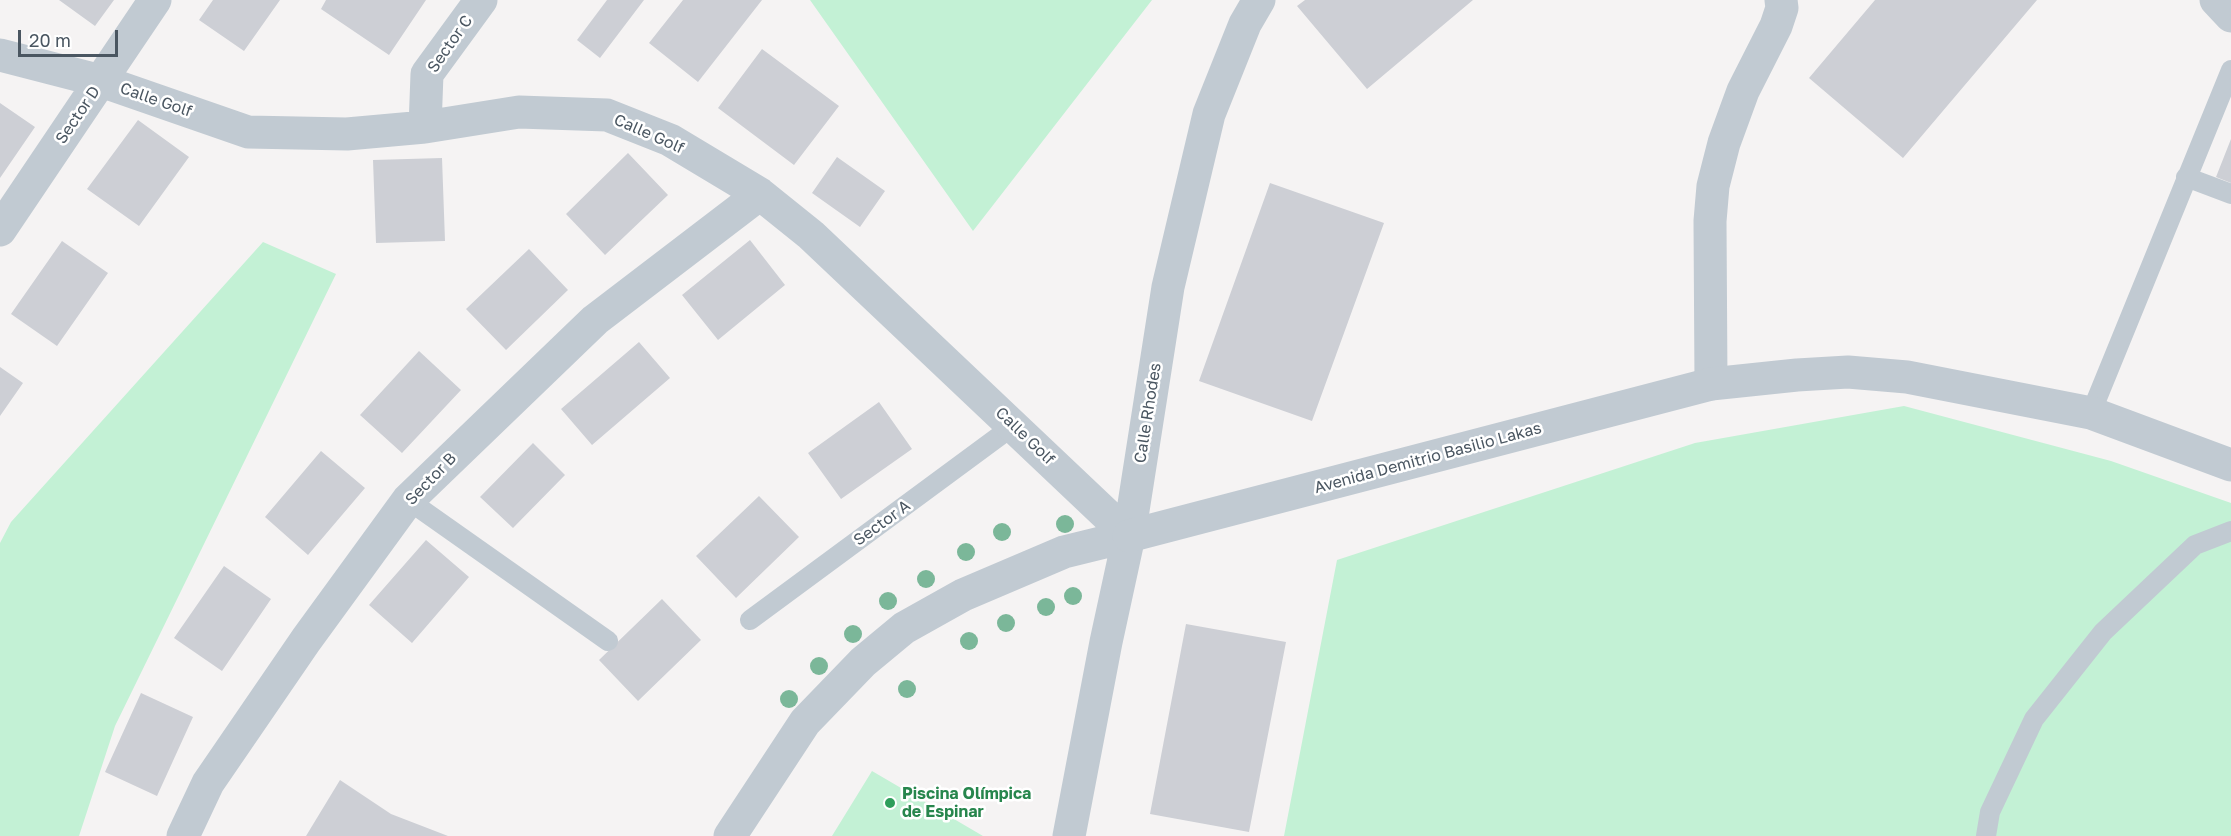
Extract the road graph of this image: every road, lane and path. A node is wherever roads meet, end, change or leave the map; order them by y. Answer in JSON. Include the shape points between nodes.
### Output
{"nodes":[{"id":1,"x":155,"y":0,"type":"edge"},
{"id":2,"x":481,"y":0,"type":"edge"},
{"id":3,"x":1259,"y":0,"type":"edge"},
{"id":4,"x":1780,"y":0,"type":"edge"},
{"id":5,"x":2216,"y":0,"type":"edge"},
{"id":6,"x":2231,"y":16,"type":"edge"},
{"id":7,"x":0,"y":55,"type":"edge"},
{"id":8,"x":2231,"y":70,"type":"edge"},
{"id":9,"x":101,"y":81,"type":"junction"},
{"id":10,"x":425,"y":127,"type":"junction"},
{"id":11,"x":2186,"y":177,"type":"junction"},
{"id":12,"x":760,"y":194,"type":"junction"},
{"id":13,"x":2231,"y":194,"type":"edge"},
{"id":14,"x":0,"y":230,"type":"edge"},
{"id":15,"x":1711,"y":384,"type":"junction"},
{"id":16,"x":2091,"y":413,"type":"junction"},
{"id":17,"x":1013,"y":426,"type":"junction"},
{"id":18,"x":2231,"y":465,"type":"edge"},
{"id":19,"x":408,"y":500,"type":"junction"},
{"id":20,"x":2231,"y":531,"type":"edge"},
{"id":21,"x":1129,"y":536,"type":"junction"},
{"id":22,"x":750,"y":620,"type":"dead end"},
{"id":23,"x":608,"y":641,"type":"dead end"},
{"id":24,"x":183,"y":836,"type":"edge"},
{"id":25,"x":730,"y":836,"type":"edge"},
{"id":26,"x":1069,"y":836,"type":"edge"},
{"id":27,"x":1986,"y":836,"type":"edge"}],
"edges":[{"from":1,"to":9,"type":"street","name":"Sector D"},
{"from":2,"to":10,"type":"street","name":"Sector C","via":[[427,74]]},
{"from":3,"to":21,"type":"street","name":"Calle Rhodes","via":[[1245,24],[1209,114],[1168,287]]},
{"from":4,"to":15,"type":"street","via":[[1782,8],[1776,26],[1743,91],[1713,186]]},
{"from":5,"to":6,"type":"street"},
{"from":7,"to":9,"type":"street","name":"Calle Golf"},
{"from":8,"to":11,"type":"lane"},
{"from":9,"to":10,"type":"street","name":"Calle Golf","via":[[248,132],[347,134]]},
{"from":9,"to":14,"type":"street","name":"Sector D"},
{"from":10,"to":12,"type":"street","name":"Calle Golf","via":[[519,112],[607,115],[670,140]]},
{"from":11,"to":13,"type":"lane"},
{"from":11,"to":16,"type":"lane"},
{"from":12,"to":17,"type":"street","name":"Calle Golf","via":[[811,235]]},
{"from":12,"to":19,"type":"street","name":"Sector B","via":[[594,320]]},
{"from":15,"to":16,"type":"street","name":"Avenida Demitrio Basilio Lakas","via":[[1848,372],[1907,377]]},
{"from":15,"to":21,"type":"street","name":"Avenida Demitrio Basilio Lakas"},
{"from":16,"to":18,"type":"street","name":"Avenida Demitrio Basilio Lakas"},
{"from":17,"to":21,"type":"street","name":"Calle Golf"},
{"from":17,"to":22,"type":"lane","name":"Sector A"},
{"from":19,"to":23,"type":"lane"},
{"from":19,"to":24,"type":"street","name":"Sector B","via":[[208,783]]},
{"from":20,"to":27,"type":"lane","via":[[2195,545],[2103,632],[2034,719],[1990,812]]},
{"from":21,"to":25,"type":"street","name":"Avenida Demitrio Basilio Lakas","via":[[1064,552],[963,595],[904,628],[863,662],[805,722]]},
{"from":21,"to":26,"type":"street","name":"Calle Rhodes"}]}
